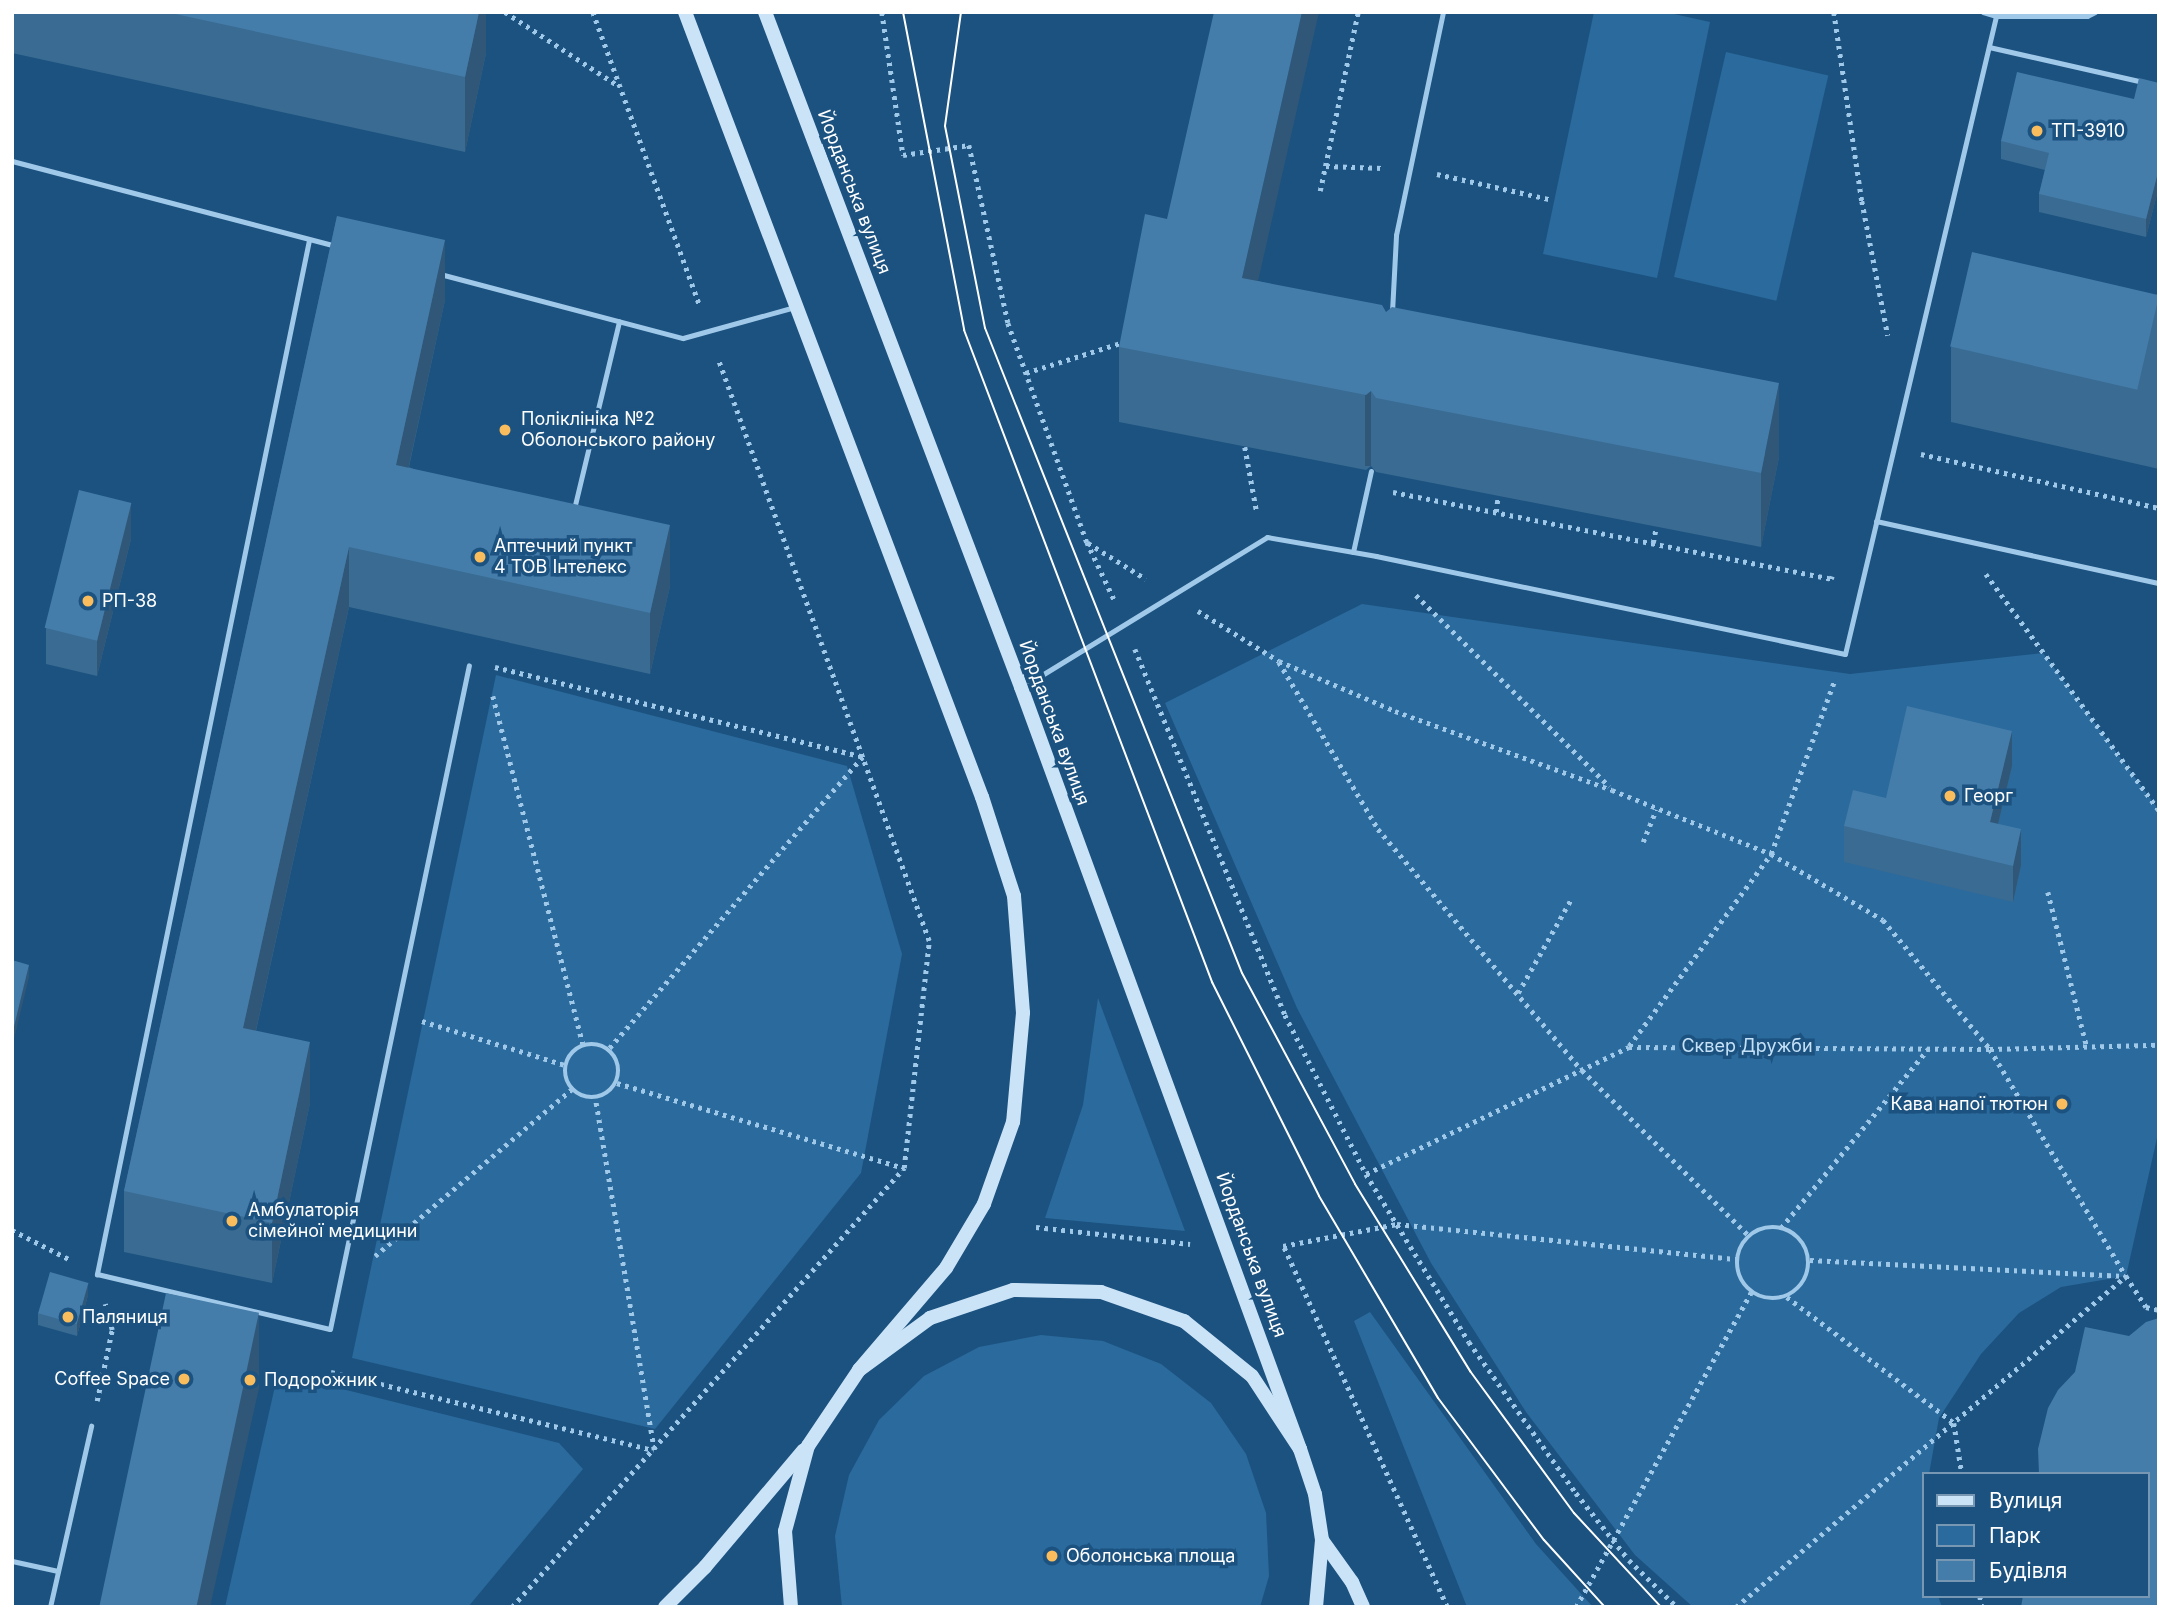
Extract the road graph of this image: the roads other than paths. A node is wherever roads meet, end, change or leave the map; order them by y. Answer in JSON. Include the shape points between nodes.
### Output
{"nodes":[{"id":1,"x":685,"y":12,"type":"edge"},
{"id":2,"x":765,"y":12,"type":"edge"},
{"id":3,"x":1443,"y":12,"type":"edge"},
{"id":4,"x":1983,"y":12,"type":"edge"},
{"id":5,"x":2095,"y":12,"type":"edge"},
{"id":6,"x":1996,"y":16,"type":"junction"},
{"id":7,"x":1989,"y":47,"type":"junction"},
{"id":8,"x":2147,"y":83,"type":"edge"},
{"id":9,"x":12,"y":161,"type":"edge"},
{"id":10,"x":309,"y":240,"type":"junction"},
{"id":11,"x":350,"y":250,"type":"edge"},
{"id":12,"x":430,"y":271,"type":"edge"},
{"id":13,"x":795,"y":307,"type":"junction"},
{"id":14,"x":1392,"y":314,"type":"edge"},
{"id":15,"x":619,"y":321,"type":"junction"},
{"id":16,"x":1371,"y":471,"type":"dead end"},
{"id":17,"x":571,"y":520,"type":"edge"},
{"id":18,"x":1876,"y":522,"type":"junction"},
{"id":19,"x":1353,"y":552,"type":"junction"},
{"id":20,"x":2159,"y":583,"type":"edge"},
{"id":21,"x":468,"y":665,"type":"dead end"},
{"id":22,"x":1021,"y":687,"type":"junction"},
{"id":23,"x":859,"y":1370,"type":"junction"},
{"id":24,"x":91,"y":1426,"type":"road end"},
{"id":25,"x":808,"y":1446,"type":"junction"},
{"id":26,"x":1300,"y":1449,"type":"junction"},
{"id":27,"x":1322,"y":1540,"type":"junction"},
{"id":28,"x":12,"y":1561,"type":"edge"},
{"id":29,"x":58,"y":1571,"type":"junction"},
{"id":30,"x":50,"y":1607,"type":"edge"},
{"id":31,"x":666,"y":1607,"type":"edge"},
{"id":32,"x":790,"y":1607,"type":"edge"},
{"id":33,"x":1316,"y":1607,"type":"edge"},
{"id":34,"x":1363,"y":1607,"type":"edge"}],
"edges":[{"from":1,"to":13,"type":"main road"},
{"from":2,"to":22,"type":"main road","name":"Йорданська вулиця"},
{"from":3,"to":14,"type":"lane","via":[[1396,235]]},
{"from":4,"to":6,"type":"lane"},
{"from":5,"to":6,"type":"lane","via":[[2087,16]]},
{"from":6,"to":7,"type":"lane"},
{"from":7,"to":8,"type":"lane"},
{"from":7,"to":18,"type":"lane"},
{"from":9,"to":10,"type":"lane"},
{"from":10,"to":11,"type":"lane"},
{"from":10,"to":21,"type":"lane","via":[[97,1274],[330,1329]]},
{"from":12,"to":15,"type":"lane"},
{"from":13,"to":15,"type":"lane","via":[[683,338]]},
{"from":13,"to":23,"type":"main road","via":[[982,797],[1014,895],[1023,1013],[1013,1122],[984,1204],[946,1268]]},
{"from":15,"to":17,"type":"lane"},
{"from":16,"to":19,"type":"lane"},
{"from":18,"to":19,"type":"lane","via":[[1845,654]]},
{"from":18,"to":20,"type":"lane"},
{"from":19,"to":22,"type":"lane","via":[[1267,537]]},
{"from":22,"to":26,"type":"main road","name":"Йорданська вулиця"},
{"from":23,"to":25,"type":"main road"},
{"from":23,"to":26,"type":"main road","via":[[930,1318],[1013,1290],[1101,1292],[1184,1321],[1252,1376]]},
{"from":24,"to":29,"type":"lane"},
{"from":25,"to":31,"type":"main road"},
{"from":25,"to":32,"type":"main road","via":[[785,1531]]},
{"from":26,"to":27,"type":"main road","via":[[1315,1494]]},
{"from":27,"to":33,"type":"main road"},
{"from":27,"to":34,"type":"main road"},
{"from":28,"to":29,"type":"lane"},
{"from":29,"to":30,"type":"lane"}]}
